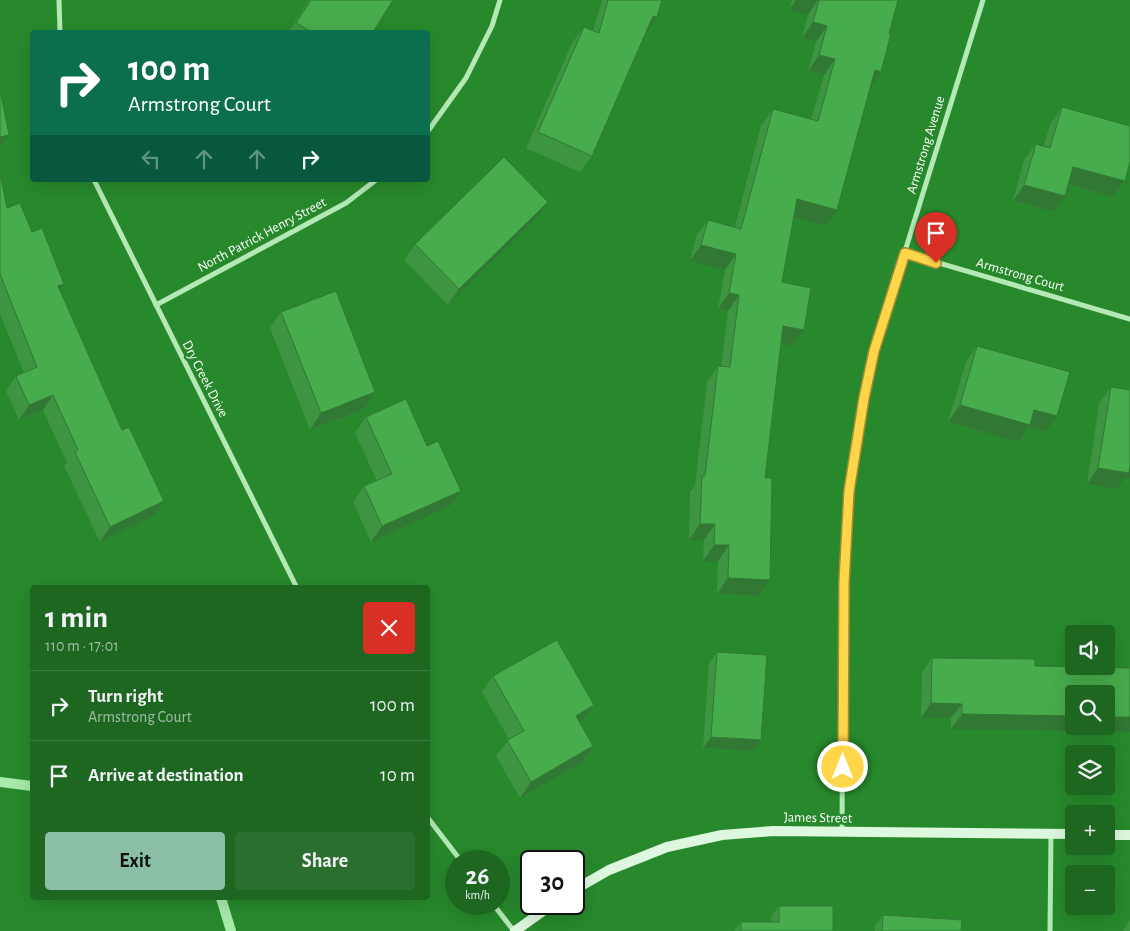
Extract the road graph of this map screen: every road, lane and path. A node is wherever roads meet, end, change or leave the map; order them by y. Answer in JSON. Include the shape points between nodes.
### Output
{"nodes":[{"id":1,"x":59,"y":0,"type":"edge"},
{"id":2,"x":500,"y":0,"type":"edge"},
{"id":3,"x":983,"y":0,"type":"edge"},
{"id":4,"x":60,"y":30,"type":"edge"},
{"id":5,"x":430,"y":128,"type":"edge"},
{"id":6,"x":95,"y":182,"type":"edge"},
{"id":7,"x":373,"y":182,"type":"edge"},
{"id":8,"x":905,"y":253,"type":"junction"},
{"id":9,"x":156,"y":305,"type":"junction"},
{"id":10,"x":1130,"y":319,"type":"edge"},
{"id":11,"x":296,"y":585,"type":"edge"},
{"id":12,"x":430,"y":821,"type":"edge"},
{"id":13,"x":842,"y":832,"type":"junction"},
{"id":14,"x":1051,"y":834,"type":"junction"},
{"id":15,"x":1065,"y":834,"type":"edge"},
{"id":16,"x":1115,"y":835,"type":"edge"},
{"id":17,"x":1130,"y":835,"type":"edge"},
{"id":18,"x":453,"y":850,"type":"edge"},
{"id":19,"x":585,"y":884,"type":"edge"},
{"id":20,"x":502,"y":915,"type":"edge"},
{"id":21,"x":538,"y":915,"type":"edge"},
{"id":22,"x":515,"y":931,"type":"edge"},
{"id":23,"x":1050,"y":931,"type":"edge"}],
"edges":[{"from":1,"to":4,"type":"street"},
{"from":2,"to":5,"type":"street","via":[[492,26],[466,78]]},
{"from":3,"to":8,"type":"street","name":"Armstrong Avenue"},
{"from":6,"to":9,"type":"street","name":"Dry Creek Drive"},
{"from":7,"to":9,"type":"street","name":"North Patrick Henry Street","via":[[346,203]]},
{"from":8,"to":10,"type":"street","name":"Armstrong Court"},
{"from":8,"to":13,"type":"street","name":"Armstrong Avenue","via":[[874,351],[849,491],[844,582]]},
{"from":9,"to":11,"type":"street","name":"Dry Creek Drive"},
{"from":12,"to":18,"type":"street"},
{"from":13,"to":14,"type":"street","name":"James Street"},
{"from":13,"to":19,"type":"street","name":"James Street","via":[[773,831],[722,835],[667,847]]},
{"from":14,"to":15,"type":"street","name":"James Street"},
{"from":14,"to":23,"type":"street"},
{"from":16,"to":17,"type":"street"},
{"from":20,"to":22,"type":"street"},
{"from":21,"to":22,"type":"street"}]}
